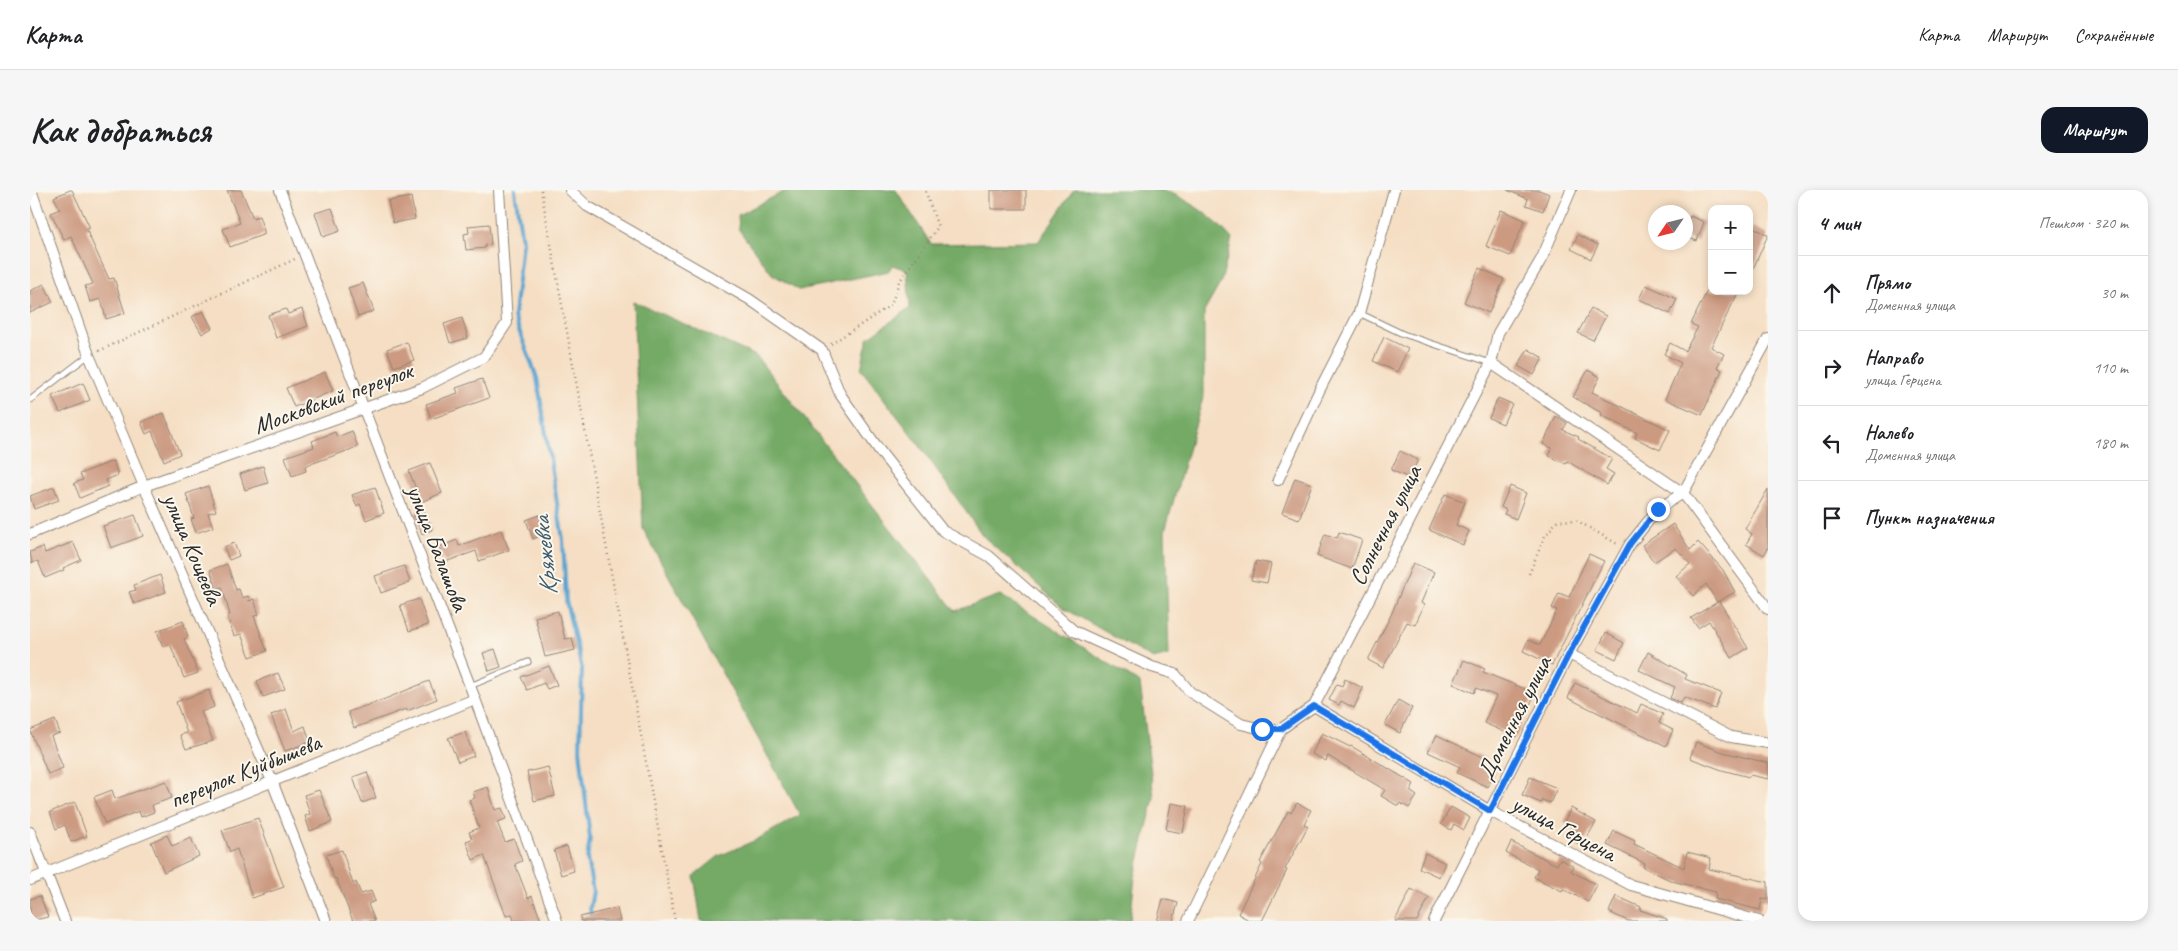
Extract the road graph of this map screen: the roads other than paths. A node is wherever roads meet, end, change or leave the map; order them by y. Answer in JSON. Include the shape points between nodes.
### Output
{"nodes":[{"id":1,"x":31,"y":190,"type":"edge"},
{"id":2,"x":280,"y":190,"type":"edge"},
{"id":3,"x":499,"y":190,"type":"edge"},
{"id":4,"x":570,"y":190,"type":"edge"},
{"id":5,"x":1394,"y":190,"type":"edge"},
{"id":6,"x":1571,"y":190,"type":"edge"},
{"id":7,"x":1358,"y":313,"type":"junction"},
{"id":8,"x":1768,"y":340,"type":"edge"},
{"id":9,"x":90,"y":354,"type":"junction"},
{"id":10,"x":1491,"y":363,"type":"junction"},
{"id":11,"x":30,"y":400,"type":"edge"},
{"id":12,"x":362,"y":410,"type":"junction"},
{"id":13,"x":1278,"y":480,"type":"dead end"},
{"id":14,"x":144,"y":486,"type":"junction"},
{"id":15,"x":1683,"y":492,"type":"junction"},
{"id":16,"x":30,"y":534,"type":"edge"},
{"id":17,"x":1766,"y":600,"type":"edge"},
{"id":18,"x":1569,"y":654,"type":"junction"},
{"id":19,"x":528,"y":662,"type":"dead end"},
{"id":20,"x":470,"y":687,"type":"junction"},
{"id":21,"x":475,"y":699,"type":"junction"},
{"id":22,"x":1314,"y":706,"type":"junction"},
{"id":23,"x":1281,"y":729,"type":"junction"},
{"id":24,"x":1768,"y":743,"type":"edge"},
{"id":25,"x":272,"y":781,"type":"junction"},
{"id":26,"x":1490,"y":811,"type":"junction"},
{"id":27,"x":30,"y":832,"type":"edge"},
{"id":28,"x":45,"y":874,"type":"junction"},
{"id":29,"x":30,"y":880,"type":"edge"},
{"id":30,"x":65,"y":921,"type":"edge"},
{"id":31,"x":326,"y":921,"type":"edge"},
{"id":32,"x":557,"y":921,"type":"edge"},
{"id":33,"x":1188,"y":921,"type":"edge"},
{"id":34,"x":1434,"y":921,"type":"edge"},
{"id":35,"x":1759,"y":921,"type":"edge"}],
"edges":[{"from":1,"to":9,"type":"street","name":"улица Кощеева"},
{"from":2,"to":12,"type":"street","name":"улица Балашова"},
{"from":3,"to":12,"type":"street","name":"Московский переулок","via":[[507,323],[498,338],[484,357],[422,388]]},
{"from":4,"to":23,"type":"street","via":[[587,206],[749,299],[822,350],[840,394],[882,454],[944,531],[989,556],[1074,631],[1152,667],[1175,674],[1190,692],[1241,724]]},
{"from":5,"to":7,"type":"street"},
{"from":6,"to":10,"type":"street","name":"Солнечная улица","via":[[1542,258],[1498,333]]},
{"from":7,"to":10,"type":"lane","via":[[1403,334]]},
{"from":7,"to":13,"type":"street"},
{"from":8,"to":15,"type":"street","name":"Доменная улица"},
{"from":9,"to":11,"type":"lane"},
{"from":9,"to":14,"type":"street","name":"улица Кощеева"},
{"from":10,"to":15,"type":"street"},
{"from":10,"to":22,"type":"street","name":"Солнечная улица"},
{"from":12,"to":14,"type":"street","name":"Московский переулок"},
{"from":12,"to":20,"type":"street","name":"улица Балашова"},
{"from":14,"to":16,"type":"street","name":"Московский переулок"},
{"from":14,"to":25,"type":"street","name":"улица Кощеева"},
{"from":15,"to":17,"type":"street"},
{"from":15,"to":18,"type":"street","name":"Доменная улица","via":[[1658,509],[1627,550]]},
{"from":18,"to":24,"type":"street","via":[[1731,737]]},
{"from":18,"to":26,"type":"street","name":"Доменная улица"},
{"from":19,"to":20,"type":"lane"},
{"from":20,"to":21,"type":"street","name":"улица Балашова"},
{"from":21,"to":25,"type":"street","name":"переулок Куйбышева"},
{"from":21,"to":32,"type":"street","name":"улица Балашова"},
{"from":22,"to":23,"type":"street"},
{"from":22,"to":26,"type":"street","name":"улица Герцена"},
{"from":23,"to":33,"type":"street"},
{"from":25,"to":28,"type":"street","name":"переулок Куйбышева"},
{"from":25,"to":31,"type":"street","name":"улица Кощеева"},
{"from":26,"to":34,"type":"street","name":"Доменная улица"},
{"from":26,"to":35,"type":"street","name":"улица Герцена","via":[[1631,885]]},
{"from":27,"to":28,"type":"street"},
{"from":28,"to":29,"type":"street","name":"переулок Куйбышева"},
{"from":28,"to":30,"type":"street"}]}
